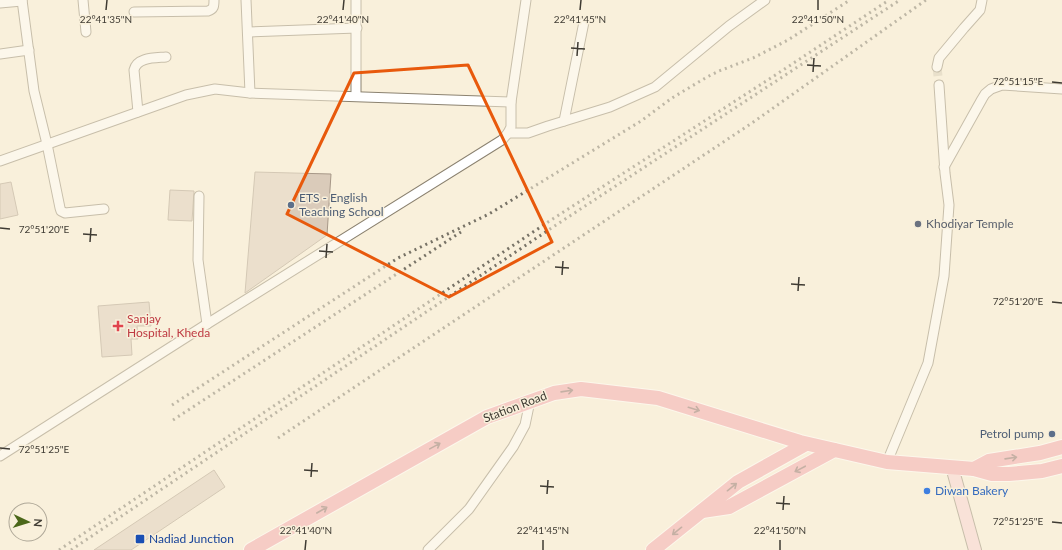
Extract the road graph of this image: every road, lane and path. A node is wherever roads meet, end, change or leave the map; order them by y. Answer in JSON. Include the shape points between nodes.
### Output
{"nodes":[{"id":1,"x":22,"y":0,"type":"edge"},
{"id":2,"x":83,"y":0,"type":"edge"},
{"id":3,"x":214,"y":0,"type":"edge"},
{"id":4,"x":246,"y":0,"type":"edge"},
{"id":5,"x":356,"y":0,"type":"edge"},
{"id":6,"x":526,"y":0,"type":"edge"},
{"id":7,"x":765,"y":0,"type":"edge"},
{"id":8,"x":982,"y":0,"type":"edge"},
{"id":9,"x":0,"y":3,"type":"edge"},
{"id":10,"x":134,"y":12,"type":"dead end"},
{"id":11,"x":584,"y":22,"type":"dead end"},
{"id":12,"x":357,"y":28,"type":"junction"},
{"id":13,"x":86,"y":32,"type":"dead end"},
{"id":14,"x":248,"y":32,"type":"junction"},
{"id":15,"x":29,"y":50,"type":"junction"},
{"id":16,"x":0,"y":54,"type":"edge"},
{"id":17,"x":166,"y":57,"type":"dead end"},
{"id":18,"x":937,"y":67,"type":"tunnel mouth"},
{"id":19,"x":939,"y":85,"type":"tunnel mouth"},
{"id":20,"x":1062,"y":90,"type":"edge"},
{"id":21,"x":250,"y":92,"type":"junction"},
{"id":22,"x":356,"y":96,"type":"junction"},
{"id":23,"x":511,"y":102,"type":"junction"},
{"id":24,"x":138,"y":112,"type":"junction"},
{"id":25,"x":564,"y":121,"type":"junction"},
{"id":26,"x":508,"y":133,"type":"junction"},
{"id":27,"x":47,"y":144,"type":"junction"},
{"id":28,"x":0,"y":161,"type":"edge"},
{"id":29,"x":944,"y":167,"type":"junction"},
{"id":30,"x":199,"y":196,"type":"dead end"},
{"id":31,"x":104,"y":209,"type":"dead end"},
{"id":32,"x":207,"y":324,"type":"junction"},
{"id":33,"x":530,"y":401,"type":"junction"},
{"id":34,"x":806,"y":444,"type":"junction"},
{"id":35,"x":1062,"y":447,"type":"edge"},
{"id":36,"x":834,"y":450,"type":"junction"},
{"id":37,"x":0,"y":456,"type":"edge"},
{"id":38,"x":887,"y":462,"type":"junction"},
{"id":39,"x":1062,"y":466,"type":"edge"},
{"id":40,"x":952,"y":467,"type":"junction"},
{"id":41,"x":974,"y":469,"type":"junction"},
{"id":42,"x":701,"y":511,"type":"junction"},
{"id":43,"x":251,"y":550,"type":"edge"},
{"id":44,"x":428,"y":550,"type":"edge"},
{"id":45,"x":653,"y":550,"type":"edge"},
{"id":46,"x":975,"y":550,"type":"edge"}],
"edges":[{"from":1,"to":9,"type":"street"},
{"from":1,"to":15,"type":"street"},
{"from":2,"to":13,"type":"street"},
{"from":3,"to":10,"type":"street","via":[[214,6],[208,11]]},
{"from":4,"to":14,"type":"street"},
{"from":5,"to":12,"type":"street"},
{"from":6,"to":23,"type":"street"},
{"from":7,"to":25,"type":"street","via":[[729,26],[655,88],[610,107]]},
{"from":8,"to":18,"type":"street","via":[[980,10],[939,58]]},
{"from":11,"to":25,"type":"street"},
{"from":12,"to":14,"type":"street"},
{"from":12,"to":22,"type":"street"},
{"from":14,"to":21,"type":"street"},
{"from":15,"to":16,"type":"street"},
{"from":15,"to":27,"type":"street","via":[[34,91]]},
{"from":17,"to":24,"type":"street","via":[[142,60],[135,65]]},
{"from":19,"to":29,"type":"street"},
{"from":20,"to":29,"type":"street","via":[[1002,85],[991,89],[982,99]]},
{"from":21,"to":22,"type":"street"},
{"from":21,"to":24,"type":"street","via":[[203,91]]},
{"from":22,"to":23,"type":"street"},
{"from":23,"to":26,"type":"street","via":[[511,127]]},
{"from":24,"to":27,"type":"street"},
{"from":25,"to":26,"type":"street","via":[[528,133]]},
{"from":26,"to":32,"type":"street","via":[[502,140]]},
{"from":27,"to":28,"type":"street"},
{"from":27,"to":31,"type":"street","via":[[61,211],[65,213]]},
{"from":29,"to":38,"type":"street","via":[[949,205],[944,276],[928,363]]},
{"from":30,"to":32,"type":"street","via":[[198,260]]},
{"from":32,"to":37,"type":"street"},
{"from":33,"to":34,"type":"main road","name":"Station Road","one_way":true,"via":[[554,392],[581,389],[658,398]]},
{"from":43,"to":33,"type":"main road","name":"Station Road","one_way":true,"via":[[487,417]]},
{"from":33,"to":44,"type":"street","via":[[525,425],[512,447],[469,509]]},
{"from":34,"to":36,"type":"main road","name":"Station Road"},
{"from":42,"to":34,"type":"main road","one_way":true,"via":[[738,482]]},
{"from":41,"to":35,"type":"main road","one_way":true,"via":[[989,461]]},
{"from":36,"to":38,"type":"main road","name":"Station Road"},
{"from":36,"to":42,"type":"main road","one_way":true,"via":[[729,507]]},
{"from":38,"to":40,"type":"main road","name":"Station Road"},
{"from":39,"to":41,"type":"main road","name":"Station Road","via":[[1009,474],[992,474]]},
{"from":40,"to":41,"type":"main road","name":"Station Road"},
{"from":40,"to":46,"type":"main road"},
{"from":42,"to":45,"type":"main road","one_way":true}]}
